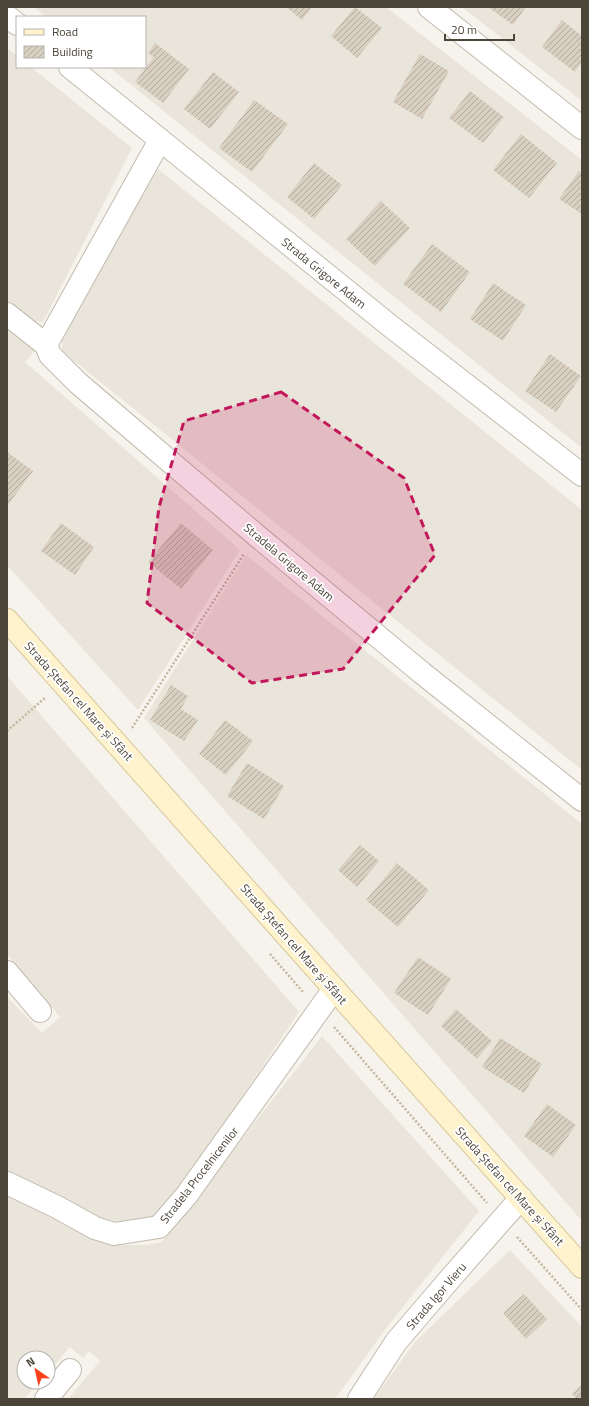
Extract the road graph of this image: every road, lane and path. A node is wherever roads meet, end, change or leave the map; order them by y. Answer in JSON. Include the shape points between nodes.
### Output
{"nodes":[{"id":1,"x":429,"y":7,"type":"edge"},
{"id":2,"x":7,"y":16,"type":"edge"},
{"id":3,"x":16,"y":23,"type":"edge"},
{"id":4,"x":71,"y":68,"type":"edge"},
{"id":5,"x":582,"y":128,"type":"edge"},
{"id":6,"x":160,"y":140,"type":"junction"},
{"id":7,"x":7,"y":314,"type":"edge"},
{"id":8,"x":46,"y":346,"type":"junction"},
{"id":9,"x":582,"y":475,"type":"edge"},
{"id":10,"x":256,"y":535,"type":"junction"},
{"id":11,"x":7,"y":620,"type":"edge"},
{"id":12,"x":62,"y":683,"type":"junction"},
{"id":13,"x":39,"y":694,"type":"dead end"},
{"id":14,"x":44,"y":699,"type":"junction"},
{"id":15,"x":49,"y":705,"type":"dead end"},
{"id":16,"x":7,"y":731,"type":"edge"},
{"id":17,"x":120,"y":747,"type":"junction"},
{"id":18,"x":582,"y":800,"type":"edge"},
{"id":19,"x":267,"y":951,"type":"dead end"},
{"id":20,"x":7,"y":972,"type":"edge"},
{"id":21,"x":334,"y":989,"type":"junction"},
{"id":22,"x":40,"y":1011,"type":"dead end"},
{"id":23,"x":319,"y":1011,"type":"junction"},
{"id":24,"x":7,"y":1183,"type":"edge"},
{"id":25,"x":521,"y":1198,"type":"junction"},
{"id":26,"x":502,"y":1220,"type":"junction"},
{"id":27,"x":582,"y":1267,"type":"edge"},
{"id":28,"x":582,"y":1310,"type":"edge"},
{"id":29,"x":70,"y":1370,"type":"dead end"},
{"id":30,"x":46,"y":1399,"type":"edge"},
{"id":31,"x":359,"y":1399,"type":"edge"}],
"edges":[{"from":1,"to":5,"type":"street"},
{"from":2,"to":3,"type":"street"},
{"from":4,"to":6,"type":"street","name":"Strada Grigore Adam"},
{"from":6,"to":8,"type":"street"},
{"from":6,"to":9,"type":"street","name":"Strada Grigore Adam","via":[[389,325]]},
{"from":7,"to":8,"type":"street","name":"Stradela Grigore Adam"},
{"from":8,"to":10,"type":"street","name":"Stradela Grigore Adam","via":[[50,355],[78,383]]},
{"from":10,"to":17,"type":"path"},
{"from":10,"to":18,"type":"street","name":"Stradela Grigore Adam","via":[[422,673]]},
{"from":11,"to":12,"type":"main road","name":"Strada Ștefan cel Mare și Sfânt"},
{"from":12,"to":14,"type":"path"},
{"from":12,"to":17,"type":"main road","name":"Strada Ștefan cel Mare și Sfânt"},
{"from":13,"to":14,"type":"path"},
{"from":14,"to":15,"type":"path"},
{"from":14,"to":16,"type":"path"},
{"from":17,"to":21,"type":"main road","name":"Strada Ștefan cel Mare și Sfânt"},
{"from":19,"to":23,"type":"path"},
{"from":20,"to":22,"type":"street"},
{"from":21,"to":23,"type":"street","name":"Stradela Procelnicenilor"},
{"from":21,"to":25,"type":"main road","name":"Strada Ștefan cel Mare și Sfânt"},
{"from":23,"to":24,"type":"street","name":"Stradela Procelnicenilor","via":[[186,1196],[159,1227],[114,1234],[95,1228]]},
{"from":23,"to":26,"type":"path"},
{"from":25,"to":26,"type":"street","name":"Strada Igor Vieru"},
{"from":25,"to":27,"type":"main road","name":"Strada Ștefan cel Mare și Sfânt"},
{"from":26,"to":28,"type":"path"},
{"from":26,"to":31,"type":"street","name":"Strada Igor Vieru","via":[[396,1342]]},
{"from":29,"to":30,"type":"street"}]}
